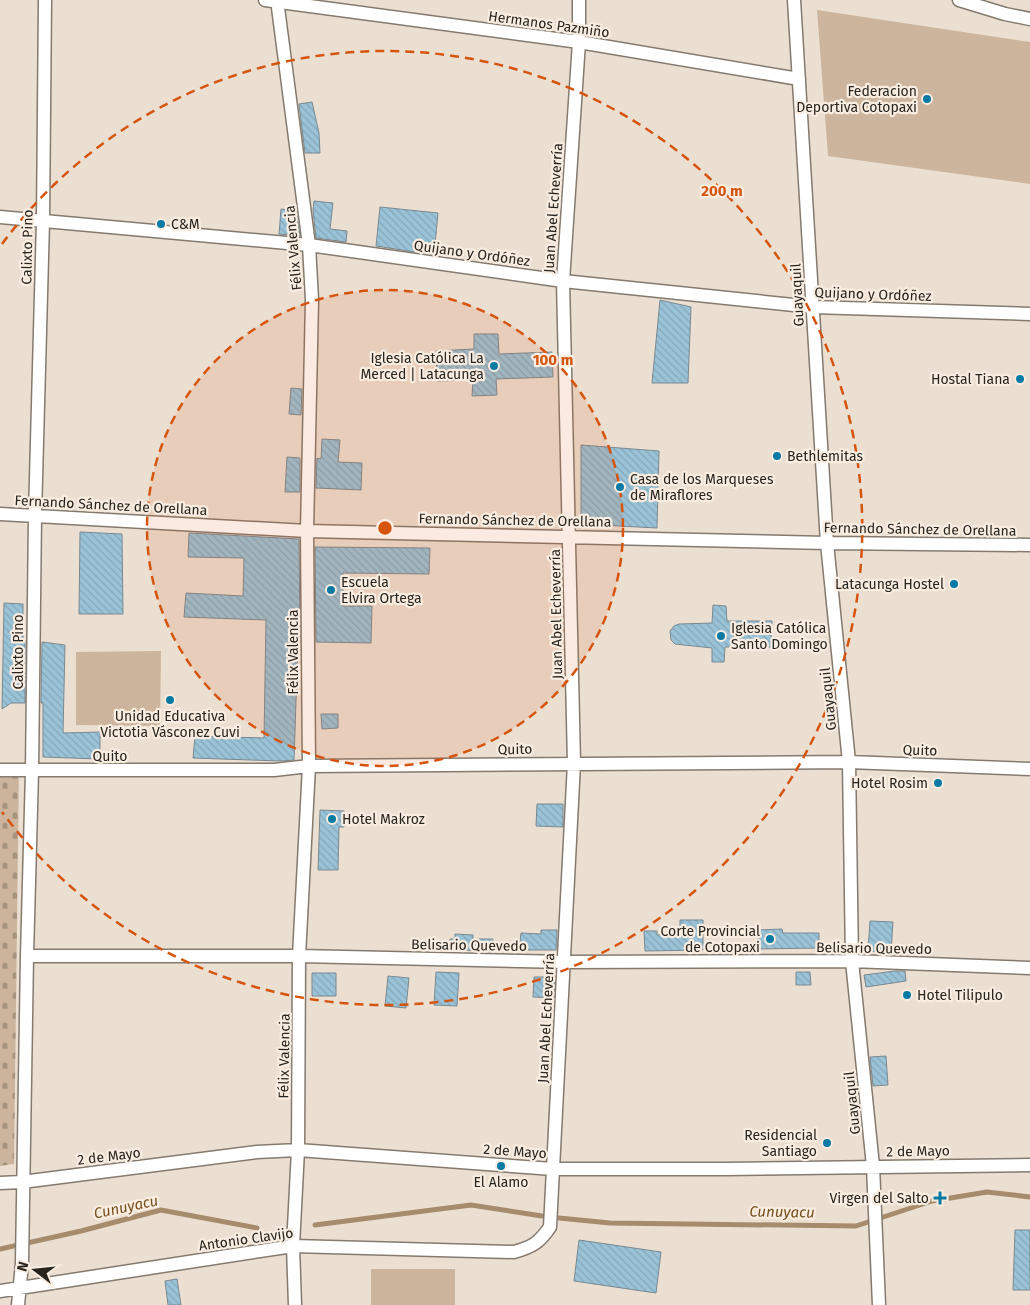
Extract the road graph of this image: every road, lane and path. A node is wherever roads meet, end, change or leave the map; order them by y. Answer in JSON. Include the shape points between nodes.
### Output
{"nodes":[{"id":1,"x":45,"y":0,"type":"edge"},
{"id":2,"x":273,"y":0,"type":"edge"},
{"id":3,"x":579,"y":0,"type":"edge"},
{"id":4,"x":794,"y":0,"type":"edge"},
{"id":5,"x":960,"y":0,"type":"edge"},
{"id":6,"x":1030,"y":19,"type":"edge"},
{"id":7,"x":579,"y":42,"type":"junction"},
{"id":8,"x":799,"y":79,"type":"junction"},
{"id":9,"x":0,"y":216,"type":"edge"},
{"id":10,"x":43,"y":221,"type":"junction"},
{"id":11,"x":310,"y":245,"type":"junction"},
{"id":12,"x":563,"y":281,"type":"junction"},
{"id":13,"x":813,"y":308,"type":"junction"},
{"id":14,"x":1030,"y":314,"type":"edge"},
{"id":15,"x":0,"y":514,"type":"edge"},
{"id":16,"x":34,"y":515,"type":"junction"},
{"id":17,"x":307,"y":531,"type":"junction"},
{"id":18,"x":569,"y":536,"type":"junction"},
{"id":19,"x":827,"y":543,"type":"junction"},
{"id":20,"x":1030,"y":545,"type":"edge"},
{"id":21,"x":849,"y":762,"type":"junction"},
{"id":22,"x":574,"y":763,"type":"junction"},
{"id":23,"x":309,"y":766,"type":"junction"},
{"id":24,"x":1030,"y":769,"type":"edge"},
{"id":25,"x":0,"y":770,"type":"edge"},
{"id":26,"x":32,"y":771,"type":"junction"},
{"id":27,"x":27,"y":956,"type":"junction"},
{"id":28,"x":300,"y":956,"type":"junction"},
{"id":29,"x":852,"y":961,"type":"junction"},
{"id":30,"x":565,"y":962,"type":"junction"},
{"id":31,"x":1030,"y":968,"type":"edge"},
{"id":32,"x":298,"y":1150,"type":"junction"},
{"id":33,"x":1030,"y":1165,"type":"edge"},
{"id":34,"x":873,"y":1166,"type":"junction"},
{"id":35,"x":553,"y":1169,"type":"junction"},
{"id":36,"x":22,"y":1182,"type":"junction"},
{"id":37,"x":0,"y":1183,"type":"edge"},
{"id":38,"x":550,"y":1228,"type":"joint"},
{"id":39,"x":293,"y":1246,"type":"junction"},
{"id":40,"x":20,"y":1288,"type":"junction"},
{"id":41,"x":0,"y":1291,"type":"edge"},
{"id":42,"x":18,"y":1305,"type":"edge"},
{"id":43,"x":295,"y":1305,"type":"edge"},
{"id":44,"x":879,"y":1305,"type":"edge"}],
"edges":[{"from":1,"to":10,"type":"street","name":"Calixto Pino"},
{"from":2,"to":7,"type":"street","name":"Hermanos Pazmiño"},
{"from":2,"to":11,"type":"street","name":"Félix Valencia"},
{"from":3,"to":7,"type":"street","name":"Juan Abel Echeverría"},
{"from":4,"to":8,"type":"street","name":"Guayaquil"},
{"from":5,"to":6,"type":"street"},
{"from":7,"to":8,"type":"street","name":"Hermanos Pazmiño"},
{"from":7,"to":12,"type":"street","name":"Juan Abel Echeverría"},
{"from":8,"to":13,"type":"street","name":"Guayaquil"},
{"from":9,"to":10,"type":"street","name":"Quijano y Ordóñez"},
{"from":10,"to":11,"type":"street","name":"Quijano y Ordóñez"},
{"from":10,"to":16,"type":"street","name":"Calixto Pino"},
{"from":11,"to":12,"type":"street","name":"Quijano y Ordóñez"},
{"from":11,"to":17,"type":"street","name":"Félix Valencia","via":[[312,300]]},
{"from":12,"to":13,"type":"street","name":"Quijano y Ordóñez"},
{"from":12,"to":18,"type":"street","name":"Juan Abel Echeverría"},
{"from":13,"to":14,"type":"street","name":"Quijano y Ordóñez"},
{"from":13,"to":19,"type":"street","name":"Guayaquil"},
{"from":15,"to":16,"type":"street","name":"Fernando Sánchez de Orellana"},
{"from":16,"to":17,"type":"street","name":"Fernando Sánchez de Orellana"},
{"from":16,"to":26,"type":"street","name":"Calixto Pino"},
{"from":17,"to":18,"type":"street","name":"Fernando Sánchez de Orellana"},
{"from":17,"to":23,"type":"street","name":"Félix Valencia"},
{"from":18,"to":19,"type":"street","name":"Fernando Sánchez de Orellana"},
{"from":18,"to":22,"type":"street","name":"Juan Abel Echeverría"},
{"from":19,"to":20,"type":"street","name":"Fernando Sánchez de Orellana"},
{"from":19,"to":21,"type":"street","name":"Guayaquil"},
{"from":21,"to":22,"type":"street","name":"Quito"},
{"from":21,"to":24,"type":"street","name":"Quito"},
{"from":21,"to":29,"type":"street","name":"Guayaquil"},
{"from":22,"to":23,"type":"street","name":"Quito"},
{"from":22,"to":30,"type":"street","name":"Juan Abel Echeverría"},
{"from":23,"to":26,"type":"street","name":"Quito","via":[[274,770]]},
{"from":23,"to":28,"type":"street","name":"Félix Valencia"},
{"from":25,"to":26,"type":"street","name":"Quito"},
{"from":26,"to":27,"type":"street","name":"Calixto Pino"},
{"from":27,"to":28,"type":"street","name":"Belisario Quevedo"},
{"from":27,"to":36,"type":"street","name":"Calixto Pino"},
{"from":28,"to":30,"type":"street","name":"Belisario Quevedo"},
{"from":28,"to":32,"type":"street","name":"Félix Valencia"},
{"from":29,"to":30,"type":"street","name":"Belisario Quevedo"},
{"from":29,"to":31,"type":"street","name":"Belisario Quevedo"},
{"from":29,"to":34,"type":"street","name":"Guayaquil"},
{"from":30,"to":35,"type":"street","name":"Juan Abel Echeverría"},
{"from":32,"to":35,"type":"street","name":"2 de Mayo"},
{"from":32,"to":36,"type":"street","name":"2 de Mayo","via":[[257,1152]]},
{"from":32,"to":39,"type":"street","name":"Félix Valencia"},
{"from":33,"to":34,"type":"street","name":"2 de Mayo"},
{"from":34,"to":35,"type":"street","name":"2 de Mayo"},
{"from":34,"to":44,"type":"street","name":"Guayaquil"},
{"from":35,"to":38,"type":"street","name":"Juan Abel Echeverría"},
{"from":36,"to":37,"type":"street","name":"2 de Mayo"},
{"from":36,"to":40,"type":"street","name":"Calixto Pino"},
{"from":38,"to":39,"type":"street","name":"Antonio Clavijo","via":[[541,1241],[514,1252]]},
{"from":39,"to":40,"type":"street","name":"Antonio Clavijo"},
{"from":39,"to":43,"type":"street","name":"Félix Valencia"},
{"from":40,"to":41,"type":"street","name":"Antonio Clavijo"},
{"from":40,"to":42,"type":"street","name":"Calixto Pino"}]}
